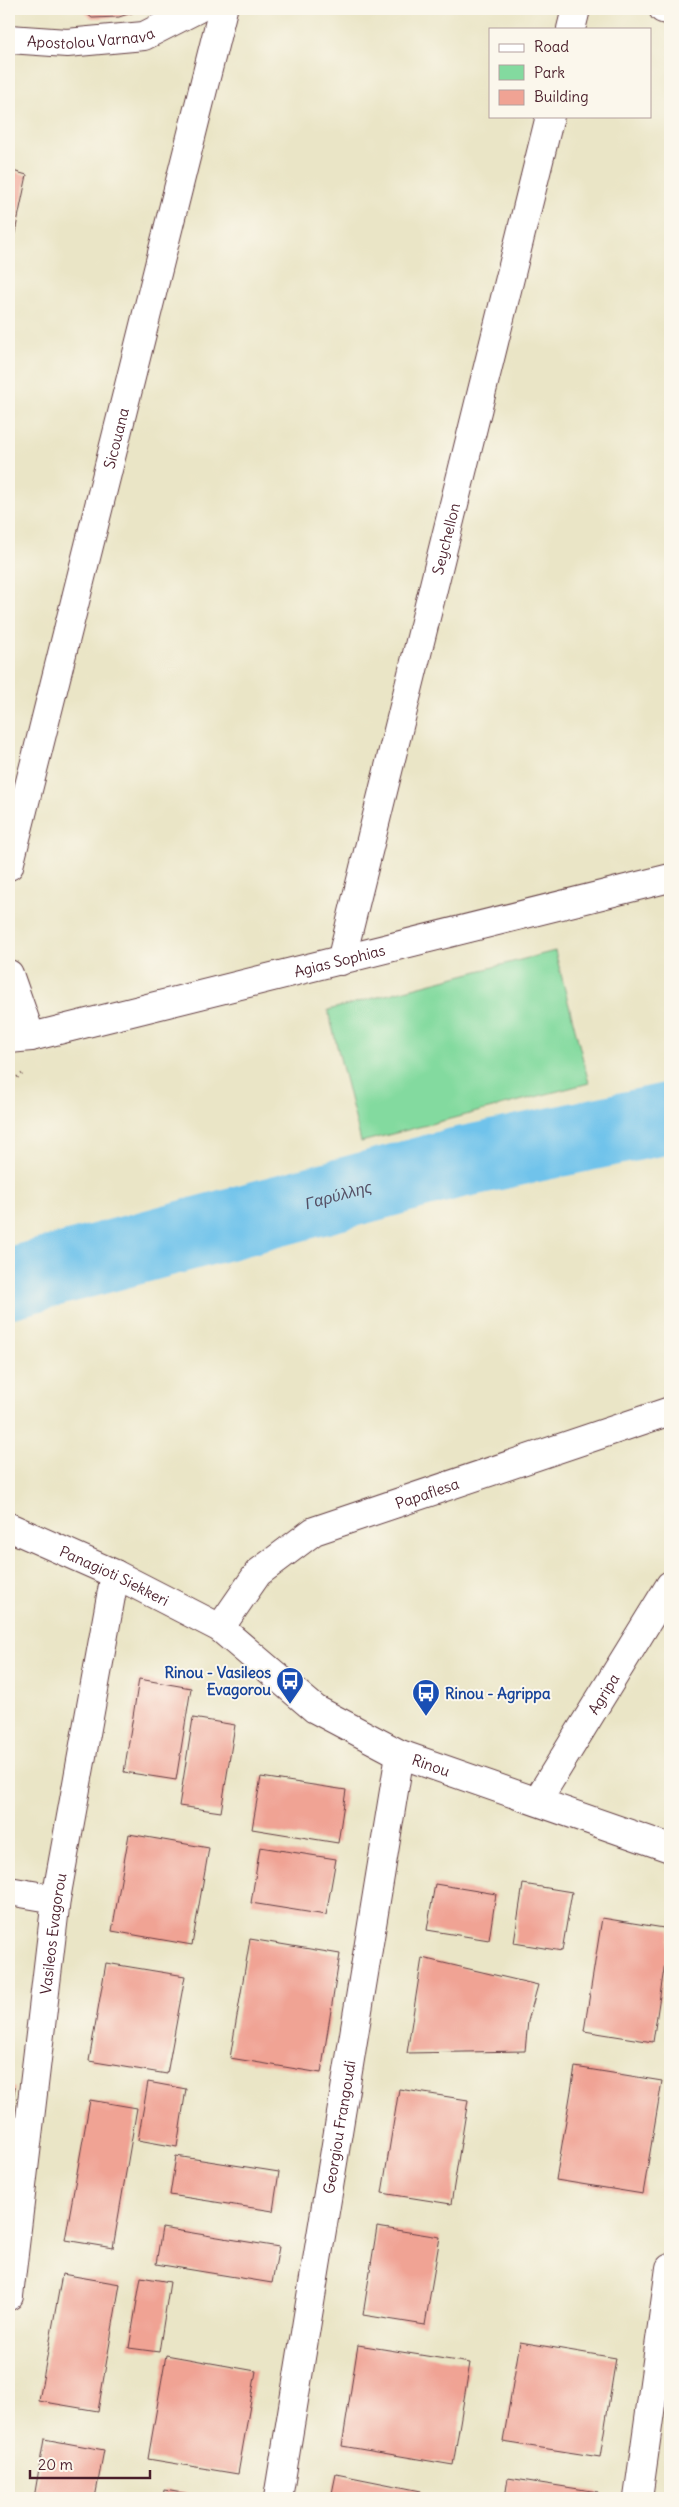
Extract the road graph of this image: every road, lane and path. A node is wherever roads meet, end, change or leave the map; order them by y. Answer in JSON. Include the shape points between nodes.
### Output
{"nodes":[{"id":1,"x":197,"y":9,"type":"edge"},
{"id":2,"x":223,"y":9,"type":"edge"},
{"id":3,"x":576,"y":9,"type":"edge"},
{"id":4,"x":663,"y":9,"type":"edge"},
{"id":5,"x":670,"y":11,"type":"edge"},
{"id":6,"x":571,"y":28,"type":"edge"},
{"id":7,"x":9,"y":39,"type":"edge"},
{"id":8,"x":550,"y":118,"type":"edge"},
{"id":9,"x":9,"y":866,"type":"edge"},
{"id":10,"x":670,"y":878,"type":"edge"},
{"id":11,"x":341,"y":960,"type":"junction"},
{"id":12,"x":9,"y":974,"type":"edge"},
{"id":13,"x":20,"y":1038,"type":"edge"},
{"id":14,"x":670,"y":1410,"type":"edge"},
{"id":15,"x":9,"y":1526,"type":"edge"},
{"id":16,"x":116,"y":1574,"type":"junction"},
{"id":17,"x":670,"y":1585,"type":"edge"},
{"id":18,"x":220,"y":1628,"type":"junction"},
{"id":19,"x":400,"y":1754,"type":"junction"},
{"id":20,"x":537,"y":1801,"type":"junction"},
{"id":21,"x":670,"y":1848,"type":"edge"},
{"id":22,"x":9,"y":1891,"type":"edge"},
{"id":23,"x":56,"y":1899,"type":"junction"},
{"id":24,"x":670,"y":2268,"type":"edge"},
{"id":25,"x":9,"y":2296,"type":"edge"},
{"id":26,"x":278,"y":2498,"type":"edge"},
{"id":27,"x":638,"y":2498,"type":"edge"}],
"edges":[{"from":1,"to":7,"type":"street","name":"Apostolou Varnava","via":[[144,36],[68,43]]},
{"from":2,"to":9,"type":"street","name":"Sicouana"},
{"from":3,"to":6,"type":"street"},
{"from":4,"to":5,"type":"street"},
{"from":8,"to":11,"type":"street","name":"Seychellon"},
{"from":10,"to":11,"type":"street","name":"Agias Sophias"},
{"from":11,"to":13,"type":"street","name":"Agias Sophias"},
{"from":12,"to":13,"type":"street"},
{"from":14,"to":18,"type":"street","name":"Papaflesa","via":[[314,1531],[258,1573]]},
{"from":15,"to":16,"type":"street","name":"Panagioti Siekkeri"},
{"from":16,"to":18,"type":"street","name":"Panagioti Siekkeri"},
{"from":16,"to":23,"type":"street","name":"Vasileos Evagorou"},
{"from":17,"to":20,"type":"street","name":"Agripa"},
{"from":18,"to":19,"type":"street","name":"Rinou","via":[[315,1709]]},
{"from":19,"to":20,"type":"street","name":"Rinou"},
{"from":19,"to":26,"type":"street","name":"Georgiou Frangoudi"},
{"from":20,"to":21,"type":"street","name":"Rinou"},
{"from":22,"to":23,"type":"street"},
{"from":23,"to":25,"type":"street","name":"Vasileos Evagorou"},
{"from":24,"to":27,"type":"street"}]}
